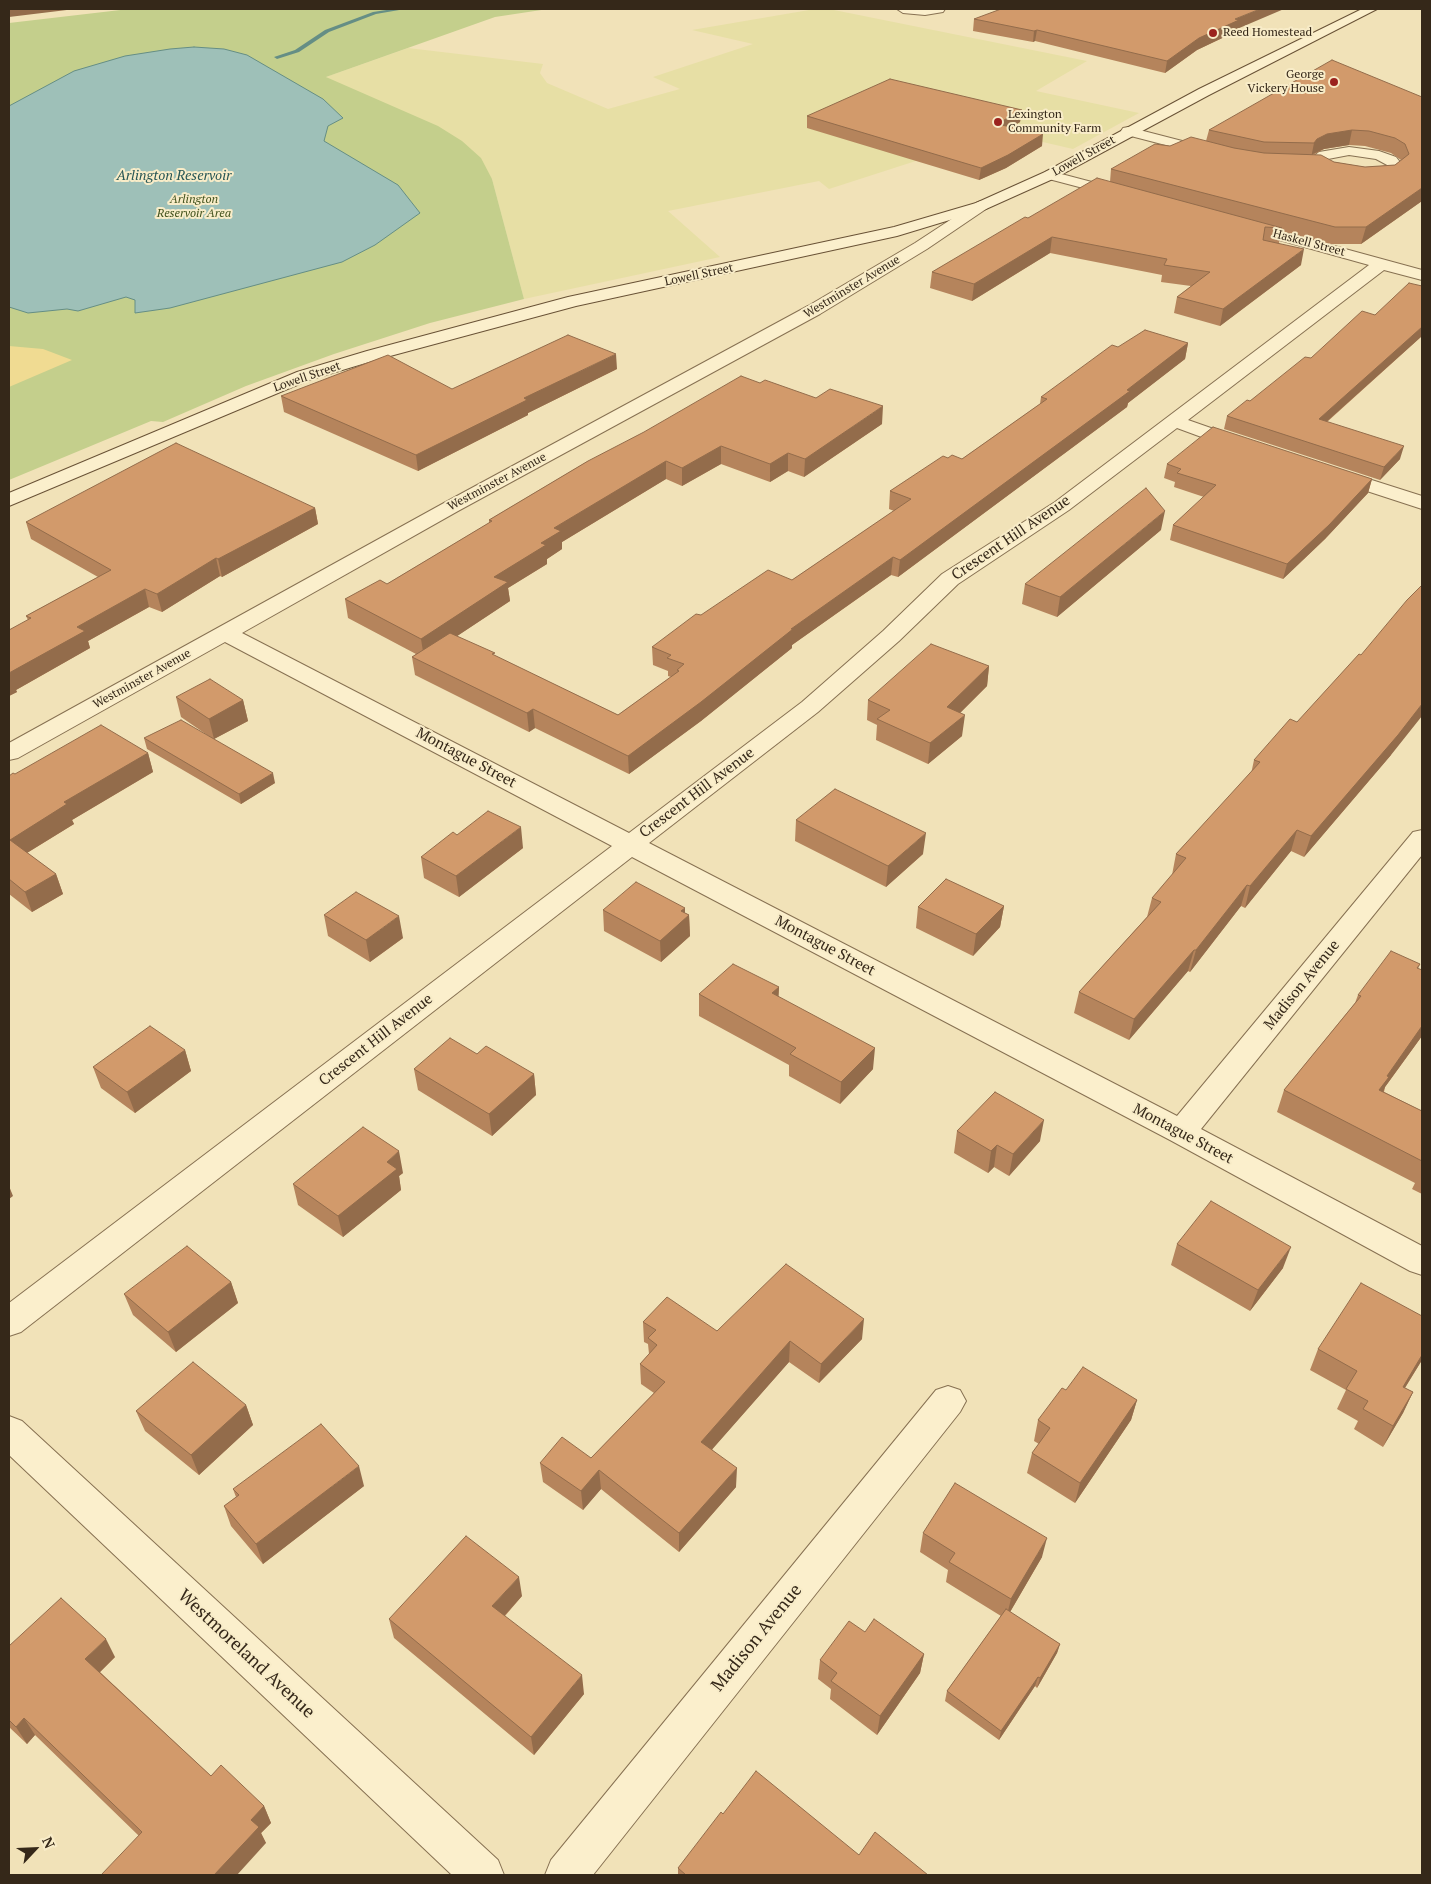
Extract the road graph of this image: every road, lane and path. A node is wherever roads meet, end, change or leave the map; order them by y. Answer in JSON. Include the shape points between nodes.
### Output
{"nodes":[{"id":1,"x":902,"y":9,"type":"edge"},
{"id":2,"x":939,"y":9,"type":"edge"},
{"id":3,"x":1371,"y":9,"type":"edge"},
{"id":4,"x":1128,"y":131,"type":"junction"},
{"id":5,"x":1221,"y":155,"type":"edge"},
{"id":6,"x":1283,"y":165,"type":"edge"},
{"id":7,"x":1321,"y":165,"type":"junction"},
{"id":8,"x":1336,"y":173,"type":"edge"},
{"id":9,"x":1050,"y":175,"type":"junction"},
{"id":10,"x":1353,"y":176,"type":"edge"},
{"id":11,"x":1136,"y":198,"type":"edge"},
{"id":12,"x":981,"y":206,"type":"junction"},
{"id":13,"x":1231,"y":223,"type":"edge"},
{"id":14,"x":1383,"y":263,"type":"junction"},
{"id":15,"x":1422,"y":274,"type":"edge"},
{"id":16,"x":1174,"y":421,"type":"junction"},
{"id":17,"x":1259,"y":450,"type":"edge"},
{"id":18,"x":1319,"y":470,"type":"edge"},
{"id":19,"x":9,"y":500,"type":"edge"},
{"id":20,"x":1422,"y":503,"type":"edge"},
{"id":21,"x":225,"y":633,"type":"junction"},
{"id":22,"x":9,"y":753,"type":"edge"},
{"id":23,"x":1422,"y":838,"type":"edge"},
{"id":24,"x":630,"y":844,"type":"junction"},
{"id":25,"x":1181,"y":1132,"type":"junction"},
{"id":26,"x":1422,"y":1262,"type":"edge"},
{"id":27,"x":9,"y":1322,"type":"edge"},
{"id":28,"x":948,"y":1401,"type":"dead end"},
{"id":29,"x":9,"y":1432,"type":"edge"},
{"id":30,"x":483,"y":1875,"type":"edge"},
{"id":31,"x":566,"y":1875,"type":"edge"}],
"edges":[{"from":1,"to":2,"type":"street"},
{"from":3,"to":4,"type":"street","name":"Lowell Street"},
{"from":4,"to":5,"type":"street"},
{"from":4,"to":9,"type":"street","name":"Lowell Street"},
{"from":6,"to":7,"type":"street"},
{"from":7,"to":8,"type":"street"},
{"from":7,"to":10,"type":"street","via":[[1319,159],[1324,155],[1349,151],[1380,155],[1396,166],[1394,172],[1384,176]]},
{"from":9,"to":11,"type":"street"},
{"from":9,"to":12,"type":"street","name":"Lowell Street"},
{"from":12,"to":19,"type":"street","name":"Lowell Street","via":[[897,231],[574,301],[373,355],[280,386]]},
{"from":12,"to":21,"type":"street","name":"Westminster Avenue","via":[[814,310]]},
{"from":13,"to":14,"type":"street","name":"Haskell Street"},
{"from":14,"to":15,"type":"street","name":"Haskell Street"},
{"from":14,"to":16,"type":"street","name":"Crescent Hill Avenue"},
{"from":16,"to":17,"type":"street"},
{"from":16,"to":24,"type":"street","name":"Crescent Hill Avenue","via":[[1062,506],[950,579],[810,707]]},
{"from":18,"to":20,"type":"street"},
{"from":21,"to":22,"type":"street","name":"Westminster Avenue"},
{"from":21,"to":24,"type":"street","name":"Montague Street"},
{"from":23,"to":25,"type":"street","name":"Madison Avenue"},
{"from":24,"to":25,"type":"street","name":"Montague Street"},
{"from":24,"to":27,"type":"street","name":"Crescent Hill Avenue"},
{"from":25,"to":26,"type":"street","name":"Montague Street"},
{"from":28,"to":31,"type":"street","name":"Madison Avenue"},
{"from":29,"to":30,"type":"street","name":"Westmoreland Avenue"}]}
